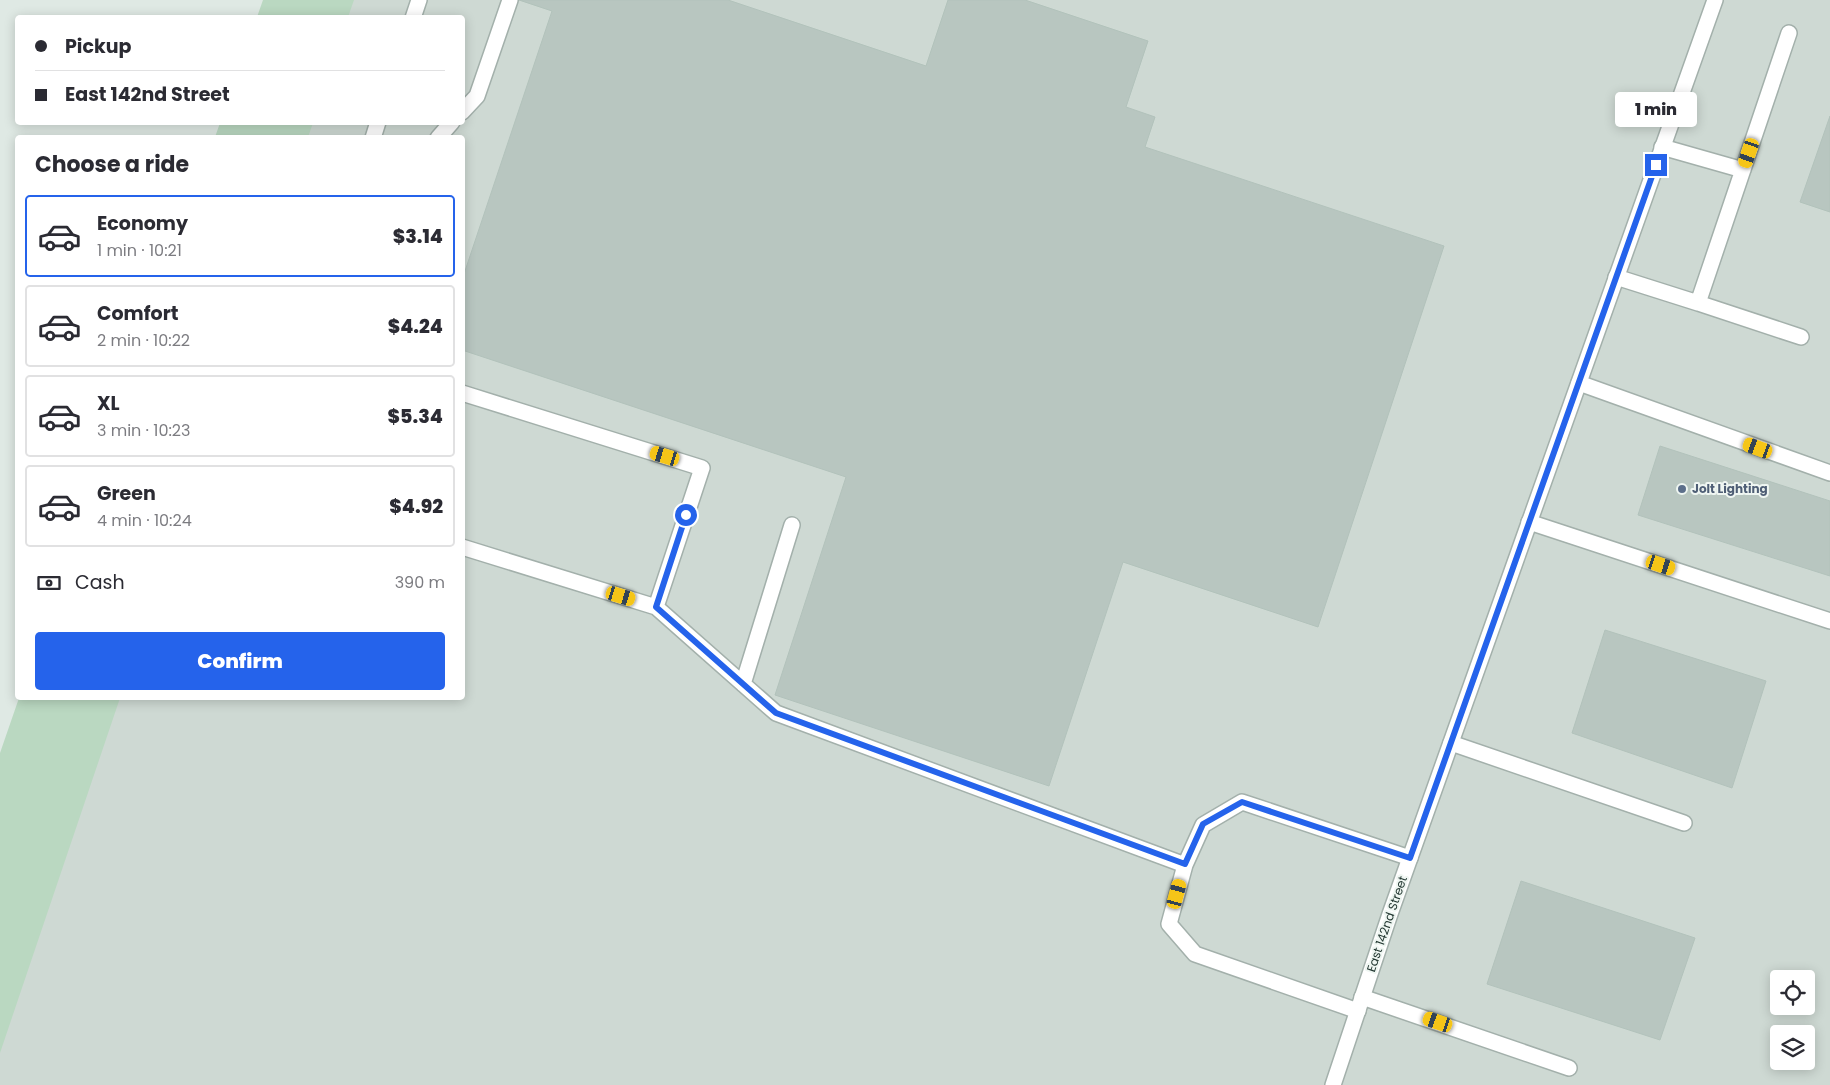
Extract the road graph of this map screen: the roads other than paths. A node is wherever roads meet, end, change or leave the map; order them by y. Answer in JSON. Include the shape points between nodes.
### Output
{"nodes":[{"id":1,"x":419,"y":0,"type":"edge"},
{"id":2,"x":510,"y":0,"type":"edge"},
{"id":3,"x":1715,"y":0,"type":"edge"},
{"id":4,"x":414,"y":15,"type":"edge"},
{"id":5,"x":1788,"y":33,"type":"dead end"},
{"id":6,"x":465,"y":109,"type":"edge"},
{"id":7,"x":449,"y":125,"type":"edge"},
{"id":8,"x":441,"y":135,"type":"edge"},
{"id":9,"x":1662,"y":147,"type":"junction"},
{"id":10,"x":1743,"y":170,"type":"junction"},
{"id":11,"x":1616,"y":277,"type":"junction"},
{"id":12,"x":1698,"y":303,"type":"junction"},
{"id":13,"x":1801,"y":337,"type":"dead end"},
{"id":14,"x":1578,"y":383,"type":"junction"},
{"id":15,"x":465,"y":394,"type":"edge"},
{"id":16,"x":1830,"y":473,"type":"edge"},
{"id":17,"x":1529,"y":522,"type":"junction"},
{"id":18,"x":792,"y":525,"type":"dead end"},
{"id":19,"x":465,"y":548,"type":"edge"},
{"id":20,"x":656,"y":607,"type":"junction"},
{"id":21,"x":1830,"y":621,"type":"edge"},
{"id":22,"x":743,"y":684,"type":"junction"},
{"id":23,"x":1451,"y":743,"type":"junction"},
{"id":24,"x":1684,"y":823,"type":"dead end"},
{"id":25,"x":1410,"y":858,"type":"junction"},
{"id":26,"x":1185,"y":864,"type":"junction"},
{"id":27,"x":1360,"y":1004,"type":"junction"},
{"id":28,"x":1569,"y":1068,"type":"dead end"},
{"id":29,"x":1333,"y":1085,"type":"edge"}],
"edges":[{"from":1,"to":4,"type":"street"},
{"from":2,"to":6,"type":"street","via":[[478,96]]},
{"from":3,"to":9,"type":"street","name":"East 142nd Street"},
{"from":5,"to":10,"type":"street"},
{"from":7,"to":8,"type":"street"},
{"from":9,"to":10,"type":"street"},
{"from":9,"to":11,"type":"street","name":"East 142nd Street"},
{"from":10,"to":12,"type":"street"},
{"from":11,"to":12,"type":"street"},
{"from":11,"to":14,"type":"street","name":"East 142nd Street"},
{"from":12,"to":13,"type":"street"},
{"from":14,"to":16,"type":"street"},
{"from":14,"to":17,"type":"street","name":"East 142nd Street"},
{"from":15,"to":20,"type":"street","via":[[702,468]]},
{"from":17,"to":21,"type":"street"},
{"from":17,"to":23,"type":"street","name":"East 142nd Street"},
{"from":18,"to":22,"type":"street"},
{"from":19,"to":20,"type":"street"},
{"from":20,"to":22,"type":"street"},
{"from":22,"to":26,"type":"street","via":[[776,713]]},
{"from":23,"to":24,"type":"street"},
{"from":23,"to":25,"type":"street","name":"East 142nd Street"},
{"from":25,"to":26,"type":"street","via":[[1242,802],[1203,824]]},
{"from":25,"to":27,"type":"street","name":"East 142nd Street"},
{"from":26,"to":27,"type":"street","via":[[1169,924],[1195,954]]},
{"from":27,"to":28,"type":"street"},
{"from":27,"to":29,"type":"street","name":"East 142nd Street"}]}
